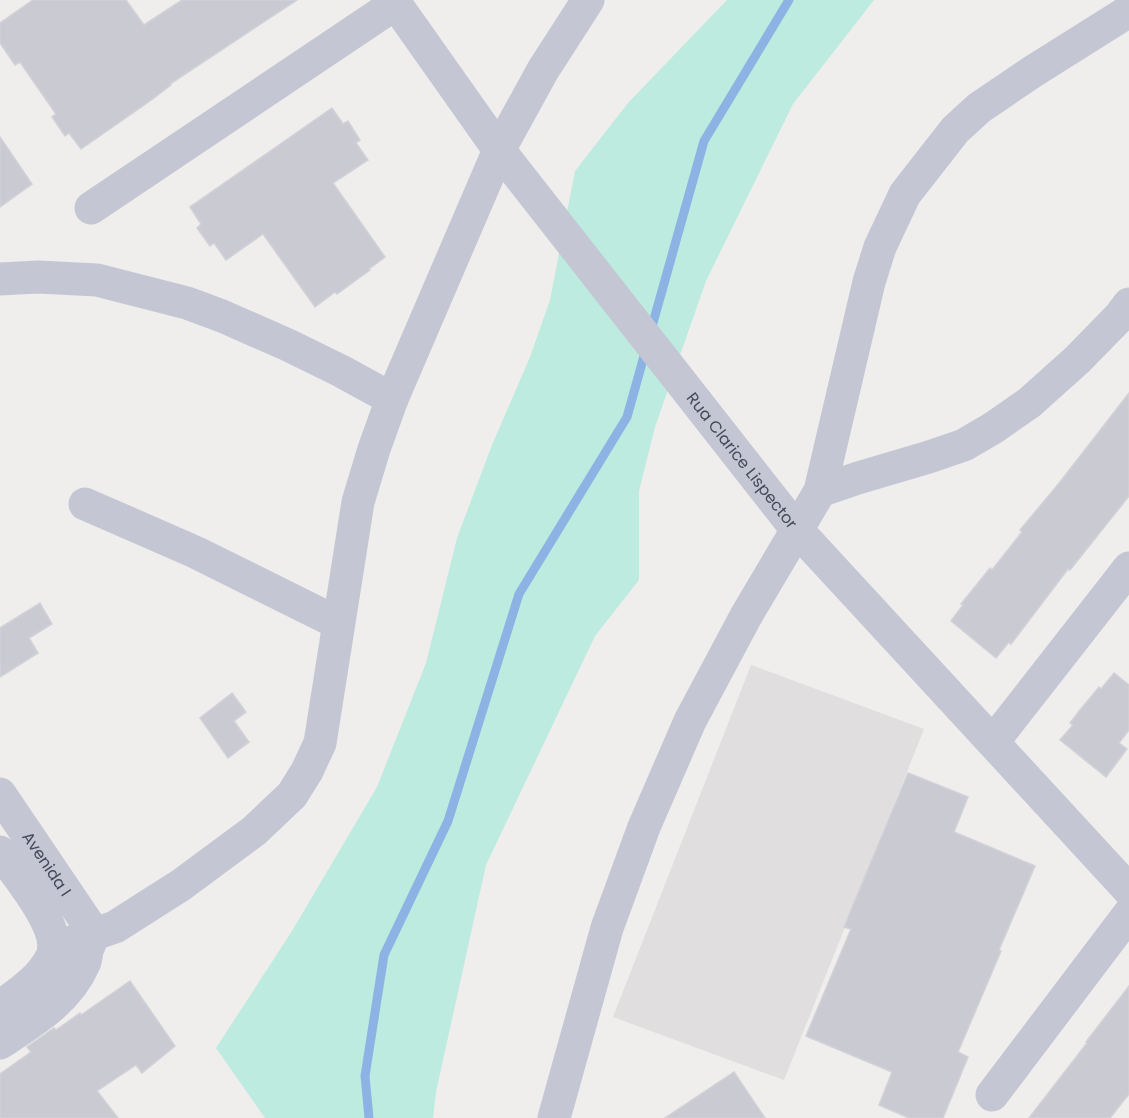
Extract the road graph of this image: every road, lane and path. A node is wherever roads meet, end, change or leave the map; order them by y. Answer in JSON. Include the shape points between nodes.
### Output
{"nodes":[{"id":1,"x":588,"y":0,"type":"edge"},
{"id":2,"x":394,"y":2,"type":"edge"},
{"id":3,"x":1129,"y":11,"type":"edge"},
{"id":4,"x":499,"y":150,"type":"junction"},
{"id":5,"x":91,"y":208,"type":"dead end"},
{"id":6,"x":0,"y":279,"type":"edge"},
{"id":7,"x":1129,"y":304,"type":"edge"},
{"id":8,"x":392,"y":399,"type":"junction"},
{"id":9,"x":820,"y":491,"type":"junction"},
{"id":10,"x":85,"y":504,"type":"dead end"},
{"id":11,"x":797,"y":530,"type":"junction"},
{"id":12,"x":1129,"y":568,"type":"edge"},
{"id":13,"x":338,"y":624,"type":"junction"},
{"id":14,"x":993,"y":742,"type":"junction"},
{"id":15,"x":0,"y":794,"type":"edge"},
{"id":16,"x":0,"y":852,"type":"edge"},
{"id":17,"x":1129,"y":890,"type":"edge"},
{"id":18,"x":1129,"y":914,"type":"edge"},
{"id":19,"x":94,"y":933,"type":"junction"},
{"id":20,"x":53,"y":940,"type":"junction"},
{"id":21,"x":0,"y":1007,"type":"edge"},
{"id":22,"x":0,"y":1043,"type":"edge"},
{"id":23,"x":992,"y":1095,"type":"dead end"},
{"id":24,"x":554,"y":1118,"type":"edge"}],
"edges":[{"from":1,"to":4,"type":"street"},
{"from":2,"to":4,"type":"street","name":"Rua Clarice Lispector"},
{"from":2,"to":5,"type":"street"},
{"from":3,"to":9,"type":"street","via":[[979,108],[955,130],[905,194],[880,247],[869,282]]},
{"from":4,"to":8,"type":"street"},
{"from":4,"to":11,"type":"street","name":"Rua Clarice Lispector"},
{"from":6,"to":8,"type":"street","via":[[97,280],[187,303],[288,345]]},
{"from":7,"to":9,"type":"street","via":[[1069,367],[993,428],[964,445]]},
{"from":8,"to":13,"type":"street","via":[[358,502]]},
{"from":9,"to":11,"type":"street"},
{"from":10,"to":13,"type":"street","via":[[195,552]]},
{"from":11,"to":14,"type":"street","name":"Rua Clarice Lispector"},
{"from":11,"to":24,"type":"street","via":[[690,721],[644,827],[607,928]]},
{"from":12,"to":14,"type":"street"},
{"from":13,"to":19,"type":"street","via":[[320,743],[292,795],[254,831],[181,885],[115,927]]},
{"from":14,"to":17,"type":"street","name":"Rua Clarice Lispector"},
{"from":15,"to":19,"type":"street","name":"Avenida I"},
{"from":16,"to":20,"type":"street","name":"Avenida I","via":[[34,899]]},
{"from":18,"to":23,"type":"street"},
{"from":19,"to":20,"type":"street"},
{"from":19,"to":22,"type":"street","via":[[86,962],[58,1002]]},
{"from":20,"to":21,"type":"street","via":[[46,966],[25,989]]}]}
